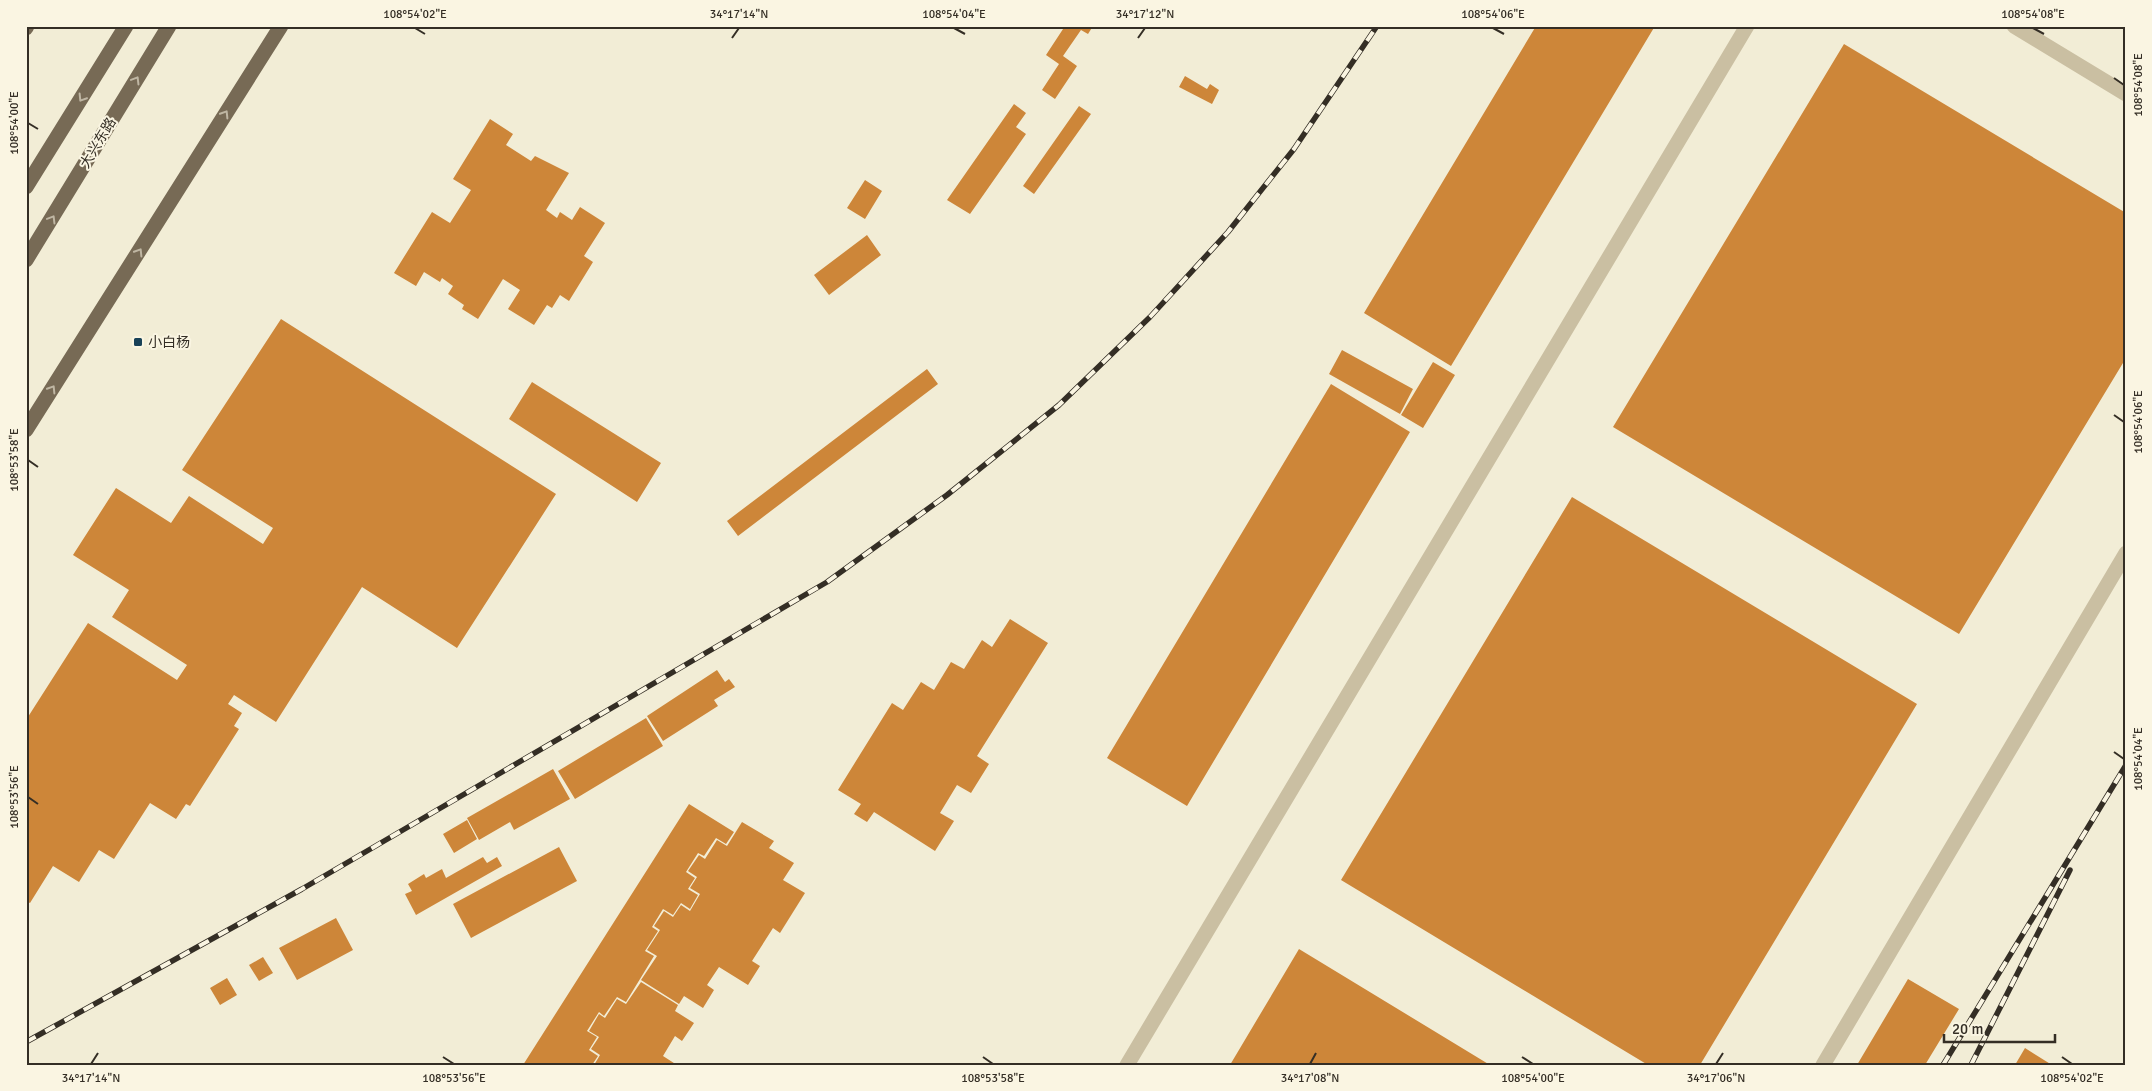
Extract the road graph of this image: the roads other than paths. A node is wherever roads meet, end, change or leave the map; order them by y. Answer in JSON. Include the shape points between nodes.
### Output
{"nodes":[{"id":1,"x":126,"y":26,"type":"edge"},
{"id":2,"x":169,"y":26,"type":"edge"},
{"id":3,"x":280,"y":26,"type":"edge"},
{"id":4,"x":1747,"y":26,"type":"edge"},
{"id":5,"x":2014,"y":26,"type":"edge"},
{"id":6,"x":2126,"y":94,"type":"edge"},
{"id":7,"x":26,"y":188,"type":"edge"},
{"id":8,"x":26,"y":260,"type":"edge"},
{"id":9,"x":26,"y":430,"type":"edge"},
{"id":10,"x":2126,"y":553,"type":"edge"},
{"id":11,"x":1127,"y":1065,"type":"edge"},
{"id":12,"x":1823,"y":1065,"type":"edge"}],
"edges":[{"from":1,"to":7,"type":"main road","one_way":true},
{"from":8,"to":2,"type":"main road","name":"大兴东路","one_way":true},
{"from":9,"to":3,"type":"main road","one_way":true},
{"from":4,"to":11,"type":"lane"},
{"from":5,"to":6,"type":"lane"},
{"from":10,"to":12,"type":"lane"}]}
